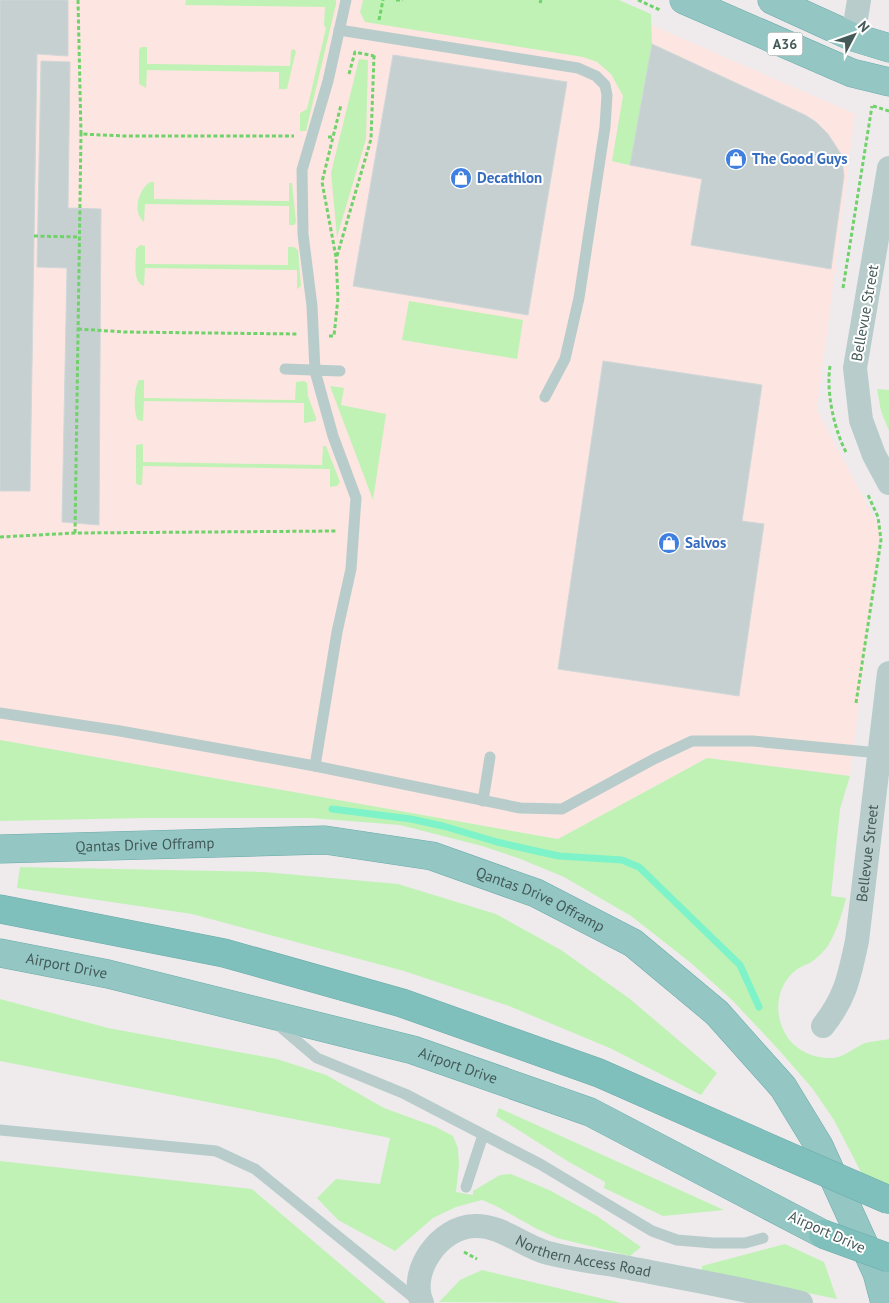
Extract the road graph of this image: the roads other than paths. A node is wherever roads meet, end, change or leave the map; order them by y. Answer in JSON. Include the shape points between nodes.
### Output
{"nodes":[{"id":1,"x":346,"y":0,"type":"edge"},
{"id":2,"x":684,"y":0,"type":"edge"},
{"id":3,"x":772,"y":0,"type":"edge"},
{"id":4,"x":859,"y":0,"type":"edge"},
{"id":5,"x":339,"y":30,"type":"junction"},
{"id":6,"x":853,"y":37,"type":"junction"},
{"id":7,"x":889,"y":48,"type":"edge"},
{"id":8,"x":889,"y":82,"type":"edge"},
{"id":9,"x":889,"y":168,"type":"edge"},
{"id":10,"x":285,"y":368,"type":"dead end"},
{"id":11,"x":315,"y":371,"type":"junction"},
{"id":12,"x":340,"y":371,"type":"dead end"},
{"id":13,"x":545,"y":398,"type":"dead end"},
{"id":14,"x":889,"y":483,"type":"edge"},
{"id":15,"x":889,"y":673,"type":"edge"},
{"id":16,"x":0,"y":713,"type":"edge"},
{"id":17,"x":878,"y":753,"type":"junction"},
{"id":18,"x":490,"y":757,"type":"dead end"},
{"id":19,"x":315,"y":766,"type":"junction"},
{"id":20,"x":483,"y":801,"type":"junction"},
{"id":21,"x":0,"y":849,"type":"edge"},
{"id":22,"x":0,"y":909,"type":"edge"},
{"id":23,"x":0,"y":953,"type":"edge"},
{"id":24,"x":262,"y":1012,"type":"junction"},
{"id":25,"x":822,"y":1026,"type":"dead end"},
{"id":26,"x":0,"y":1130,"type":"edge"},
{"id":27,"x":483,"y":1135,"type":"junction"},
{"id":28,"x":466,"y":1187,"type":"dead end"},
{"id":29,"x":889,"y":1200,"type":"edge"},
{"id":30,"x":763,"y":1238,"type":"dead end"},
{"id":31,"x":889,"y":1258,"type":"edge"},
{"id":32,"x":421,"y":1303,"type":"edge"},
{"id":33,"x":801,"y":1303,"type":"edge"},
{"id":34,"x":884,"y":1303,"type":"edge"}],
"edges":[{"from":1,"to":5,"type":"lane"},
{"from":2,"to":8,"type":"highway","number":"A36","via":[[852,73]]},
{"from":3,"to":6,"type":"highway","number":"A36"},
{"from":4,"to":6,"type":"street"},
{"from":5,"to":11,"type":"lane","via":[[302,170],[303,234],[312,306]]},
{"from":5,"to":13,"type":"lane","via":[[578,68],[596,76],[605,85],[605,127],[580,298],[565,359]]},
{"from":6,"to":7,"type":"highway","number":"A36"},
{"from":9,"to":14,"type":"street","name":"Bellevue Street","via":[[855,368],[861,420]]},
{"from":10,"to":11,"type":"lane"},
{"from":11,"to":12,"type":"lane"},
{"from":11,"to":19,"type":"lane","via":[[333,436],[356,498],[351,569]]},
{"from":15,"to":17,"type":"street","name":"Bellevue Street"},
{"from":16,"to":19,"type":"lane"},
{"from":17,"to":20,"type":"lane","via":[[753,741],[692,741],[654,758],[562,809],[520,808]]},
{"from":17,"to":25,"type":"street","name":"Bellevue Street","via":[[857,941],[847,984],[836,1009]]},
{"from":18,"to":20,"type":"lane"},
{"from":19,"to":20,"type":"lane"},
{"from":21,"to":34,"type":"highway","name":"Qantas Drive Offramp","via":[[325,840],[432,856],[545,897],[633,943],[717,1013],[783,1087],[819,1146],[877,1273]]},
{"from":22,"to":29,"type":"highway","bridge":true,"via":[[224,953],[402,1003],[599,1073]]},
{"from":23,"to":24,"type":"highway","name":"Airport Drive","via":[[108,974]]},
{"from":24,"to":27,"type":"lane","via":[[318,1058],[405,1094]]},
{"from":24,"to":31,"type":"highway","name":"Airport Drive","bridge":true,"via":[[413,1050],[590,1112],[823,1234]]},
{"from":26,"to":32,"type":"lane","via":[[216,1151],[255,1169]]},
{"from":27,"to":28,"type":"lane"},
{"from":27,"to":30,"type":"lane","via":[[540,1164],[652,1231],[677,1240],[714,1243],[745,1243]]},
{"from":32,"to":33,"type":"street","name":"Northern Access Road","via":[[418,1283],[430,1254],[441,1239],[472,1226],[502,1232],[546,1253],[759,1292]]}]}
